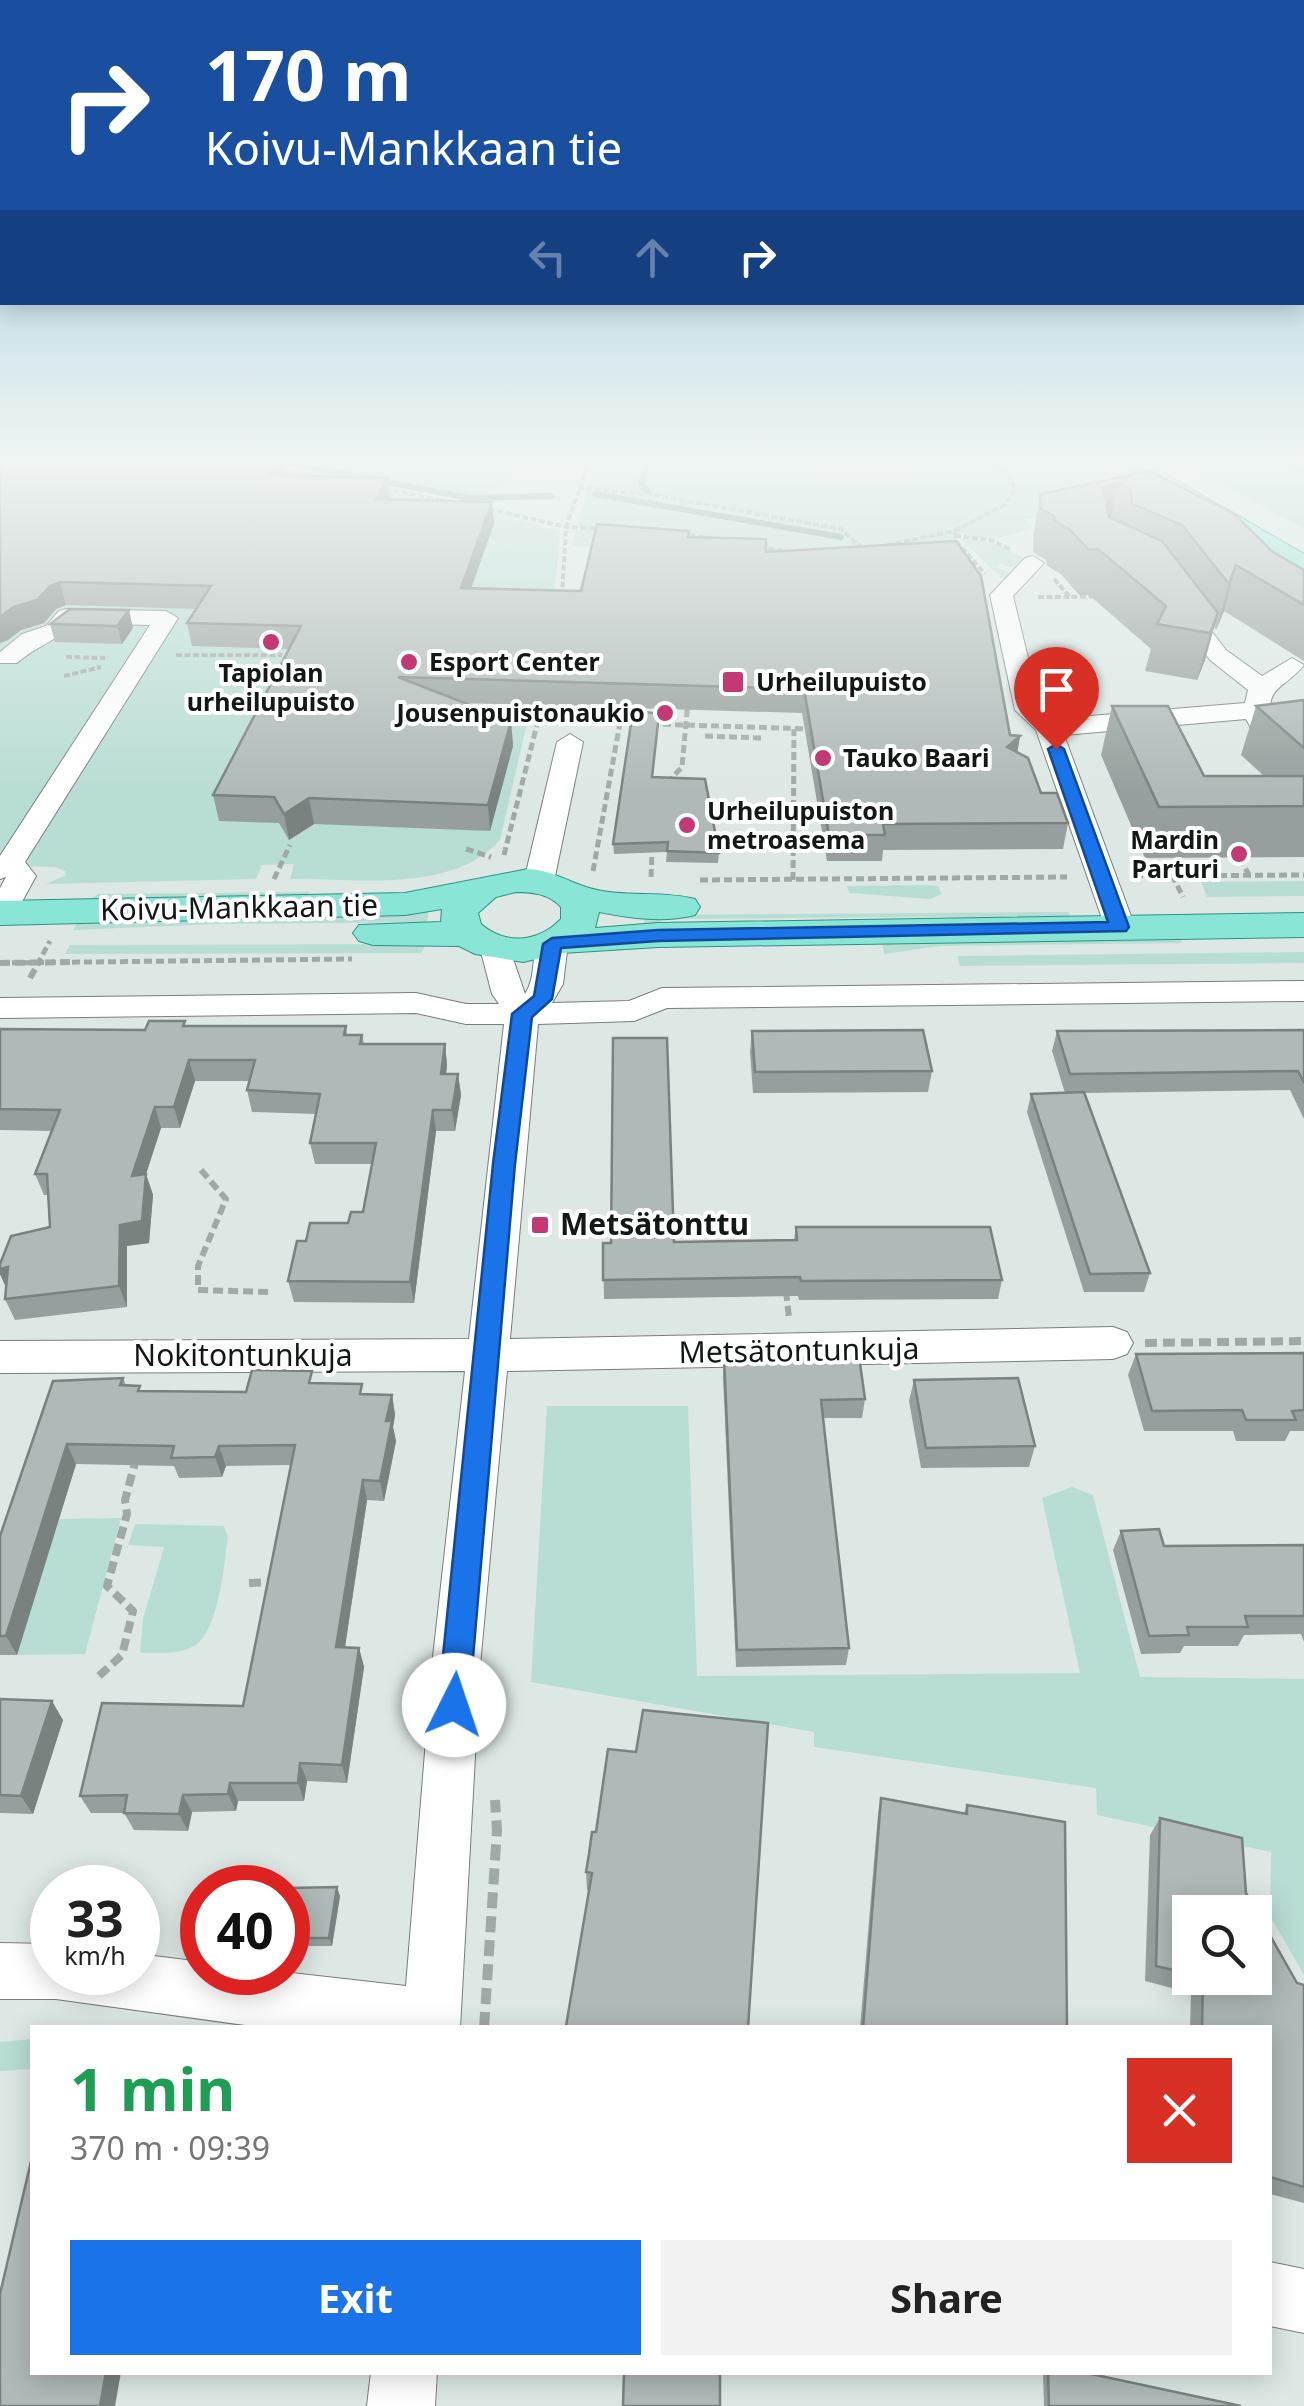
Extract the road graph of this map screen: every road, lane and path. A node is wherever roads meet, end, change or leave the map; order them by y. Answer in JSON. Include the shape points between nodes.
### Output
{"nodes":[{"id":1,"x":563,"y":569,"type":"edge"},
{"id":2,"x":980,"y":569,"type":"edge"},
{"id":3,"x":1027,"y":569,"type":"edge"},
{"id":4,"x":1167,"y":589,"type":"edge"},
{"id":5,"x":1001,"y":595,"type":"junction"},
{"id":6,"x":561,"y":611,"type":"edge"},
{"id":7,"x":170,"y":655,"type":"dead end"},
{"id":8,"x":282,"y":655,"type":"edge"},
{"id":9,"x":66,"y":657,"type":"dead end"},
{"id":10,"x":8,"y":658,"type":"dead end"},
{"id":11,"x":111,"y":658,"type":"dead end"},
{"id":12,"x":1292,"y":665,"type":"dead end"},
{"id":13,"x":546,"y":683,"type":"edge"},
{"id":14,"x":688,"y":697,"type":"edge"},
{"id":15,"x":1259,"y":708,"type":"junction"},
{"id":16,"x":540,"y":719,"type":"junction"},
{"id":17,"x":620,"y":722,"type":"junction"},
{"id":18,"x":685,"y":724,"type":"junction"},
{"id":19,"x":1048,"y":727,"type":"junction"},
{"id":20,"x":794,"y":729,"type":"junction"},
{"id":21,"x":813,"y":729,"type":"edge"},
{"id":22,"x":705,"y":736,"type":"dead end"},
{"id":23,"x":761,"y":738,"type":"dead end"},
{"id":24,"x":570,"y":742,"type":"dead end"},
{"id":25,"x":1031,"y":771,"type":"edge"},
{"id":26,"x":1064,"y":771,"type":"junction"},
{"id":27,"x":663,"y":787,"type":"edge"},
{"id":28,"x":290,"y":845,"type":"dead end"},
{"id":29,"x":652,"y":853,"type":"edge"},
{"id":30,"x":1224,"y":858,"type":"dead end"},
{"id":31,"x":1240,"y":858,"type":"dead end"},
{"id":32,"x":503,"y":860,"type":"junction"},
{"id":33,"x":5,"y":866,"type":"edge"},
{"id":34,"x":542,"y":871,"type":"junction"},
{"id":35,"x":1232,"y":875,"type":"junction"},
{"id":36,"x":1250,"y":875,"type":"junction"},
{"id":37,"x":1304,"y":875,"type":"edge"},
{"id":38,"x":608,"y":876,"type":"dead end"},
{"id":39,"x":478,"y":879,"type":"junction"},
{"id":40,"x":636,"y":880,"type":"dead end"},
{"id":41,"x":650,"y":880,"type":"junction"},
{"id":42,"x":668,"y":880,"type":"dead end"},
{"id":43,"x":685,"y":880,"type":"dead end"},
{"id":44,"x":793,"y":880,"type":"junction"},
{"id":45,"x":584,"y":884,"type":"junction"},
{"id":46,"x":290,"y":885,"type":"dead end"},
{"id":47,"x":1112,"y":902,"type":"junction"},
{"id":48,"x":1304,"y":902,"type":"edge"},
{"id":49,"x":1,"y":920,"type":"edge"},
{"id":50,"x":1304,"y":926,"type":"edge"},
{"id":51,"x":482,"y":941,"type":"junction"},
{"id":52,"x":554,"y":942,"type":"junction"},
{"id":53,"x":1304,"y":990,"type":"edge"},
{"id":54,"x":0,"y":1008,"type":"edge"},
{"id":55,"x":522,"y":1014,"type":"junction"},
{"id":56,"x":201,"y":1170,"type":"dead end"},
{"id":57,"x":785,"y":1276,"type":"edge"},
{"id":58,"x":268,"y":1292,"type":"dead end"},
{"id":59,"x":790,"y":1335,"type":"dead end"},
{"id":60,"x":1304,"y":1341,"type":"edge"},
{"id":61,"x":1113,"y":1343,"type":"joint"},
{"id":62,"x":485,"y":1356,"type":"junction"},
{"id":63,"x":0,"y":1357,"type":"edge"},
{"id":64,"x":141,"y":1441,"type":"edge"},
{"id":65,"x":288,"y":1582,"type":"edge"},
{"id":66,"x":249,"y":1583,"type":"dead end"},
{"id":67,"x":98,"y":1676,"type":"dead end"},
{"id":68,"x":0,"y":1971,"type":"edge"},
{"id":69,"x":30,"y":1972,"type":"edge"},
{"id":70,"x":160,"y":1986,"type":"edge"},
{"id":71,"x":432,"y":2022,"type":"edge"},
{"id":72,"x":1272,"y":2294,"type":"edge"},
{"id":73,"x":1304,"y":2301,"type":"edge"},
{"id":74,"x":404,"y":2375,"type":"edge"},
{"id":75,"x":401,"y":2406,"type":"edge"}],
"edges":[{"from":1,"to":6,"type":"path"},
{"from":2,"to":5,"type":"path"},
{"from":3,"to":5,"type":"street"},
{"from":4,"to":15,"type":"street","via":[[1218,655],[1250,677]]},
{"from":5,"to":19,"type":"street","via":[[1028,710]]},
{"from":7,"to":8,"type":"path"},
{"from":9,"to":11,"type":"path"},
{"from":10,"to":33,"type":"street","via":[[67,616],[166,618]]},
{"from":12,"to":15,"type":"street"},
{"from":13,"to":16,"type":"path"},
{"from":14,"to":18,"type":"path"},
{"from":15,"to":19,"type":"street"},
{"from":16,"to":17,"type":"path"},
{"from":16,"to":32,"type":"path"},
{"from":17,"to":18,"type":"path"},
{"from":17,"to":45,"type":"path"},
{"from":18,"to":20,"type":"path"},
{"from":18,"to":27,"type":"path","via":[[682,767]]},
{"from":19,"to":26,"type":"street"},
{"from":20,"to":21,"type":"path"},
{"from":20,"to":44,"type":"path"},
{"from":22,"to":23,"type":"path"},
{"from":24,"to":34,"type":"street"},
{"from":25,"to":26,"type":"street"},
{"from":26,"to":47,"type":"street"},
{"from":28,"to":46,"type":"path","via":[[272,885]]},
{"from":29,"to":41,"type":"path"},
{"from":30,"to":35,"type":"path"},
{"from":31,"to":36,"type":"path"},
{"from":32,"to":34,"type":"path"},
{"from":32,"to":39,"type":"path"},
{"from":33,"to":49,"type":"street","via":[[21,876]]},
{"from":34,"to":39,"type":"main road","name":"Koivu-Mankkaan tie","via":[[506,882]]},
{"from":34,"to":45,"type":"path"},
{"from":34,"to":45,"type":"main road","via":[[560,887]]},
{"from":35,"to":36,"type":"path"},
{"from":35,"to":47,"type":"path"},
{"from":36,"to":37,"type":"path"},
{"from":38,"to":45,"type":"path"},
{"from":39,"to":49,"type":"main road","name":"Koivu-Mankkaan tie","via":[[405,904]]},
{"from":39,"to":51,"type":"main road","via":[[459,913]]},
{"from":40,"to":41,"type":"path"},
{"from":41,"to":42,"type":"path"},
{"from":43,"to":44,"type":"path"},
{"from":44,"to":47,"type":"path"},
{"from":45,"to":47,"type":"main road","via":[[635,907]]},
{"from":45,"to":52,"type":"main road","via":[[580,921]]},
{"from":47,"to":48,"type":"main road"},
{"from":47,"to":50,"type":"main road"},
{"from":47,"to":52,"type":"main road"},
{"from":49,"to":51,"type":"main road","name":"Koivu-Mankkaan tie"},
{"from":51,"to":52,"type":"main road","name":"Koivu-Mankkaan tie","via":[[525,950]]},
{"from":51,"to":55,"type":"street"},
{"from":52,"to":55,"type":"street","via":[[542,999]]},
{"from":53,"to":55,"type":"street","via":[[662,998],[634,1010]]},
{"from":54,"to":55,"type":"street","via":[[416,1003],[466,1014]]},
{"from":55,"to":62,"type":"street"},
{"from":56,"to":58,"type":"path","via":[[226,1199],[218,1228],[199,1256],[198,1290]]},
{"from":57,"to":59,"type":"path"},
{"from":60,"to":61,"type":"path"},
{"from":61,"to":62,"type":"street","name":"Metsätontunkuja"},
{"from":62,"to":63,"type":"street","name":"Nokitontunkuja"},
{"from":62,"to":71,"type":"street"},
{"from":64,"to":67,"type":"path","via":[[107,1586],[132,1612],[122,1655]]},
{"from":65,"to":66,"type":"path"},
{"from":68,"to":69,"type":"street"},
{"from":70,"to":71,"type":"street"},
{"from":72,"to":73,"type":"street"},
{"from":74,"to":75,"type":"street"}]}
